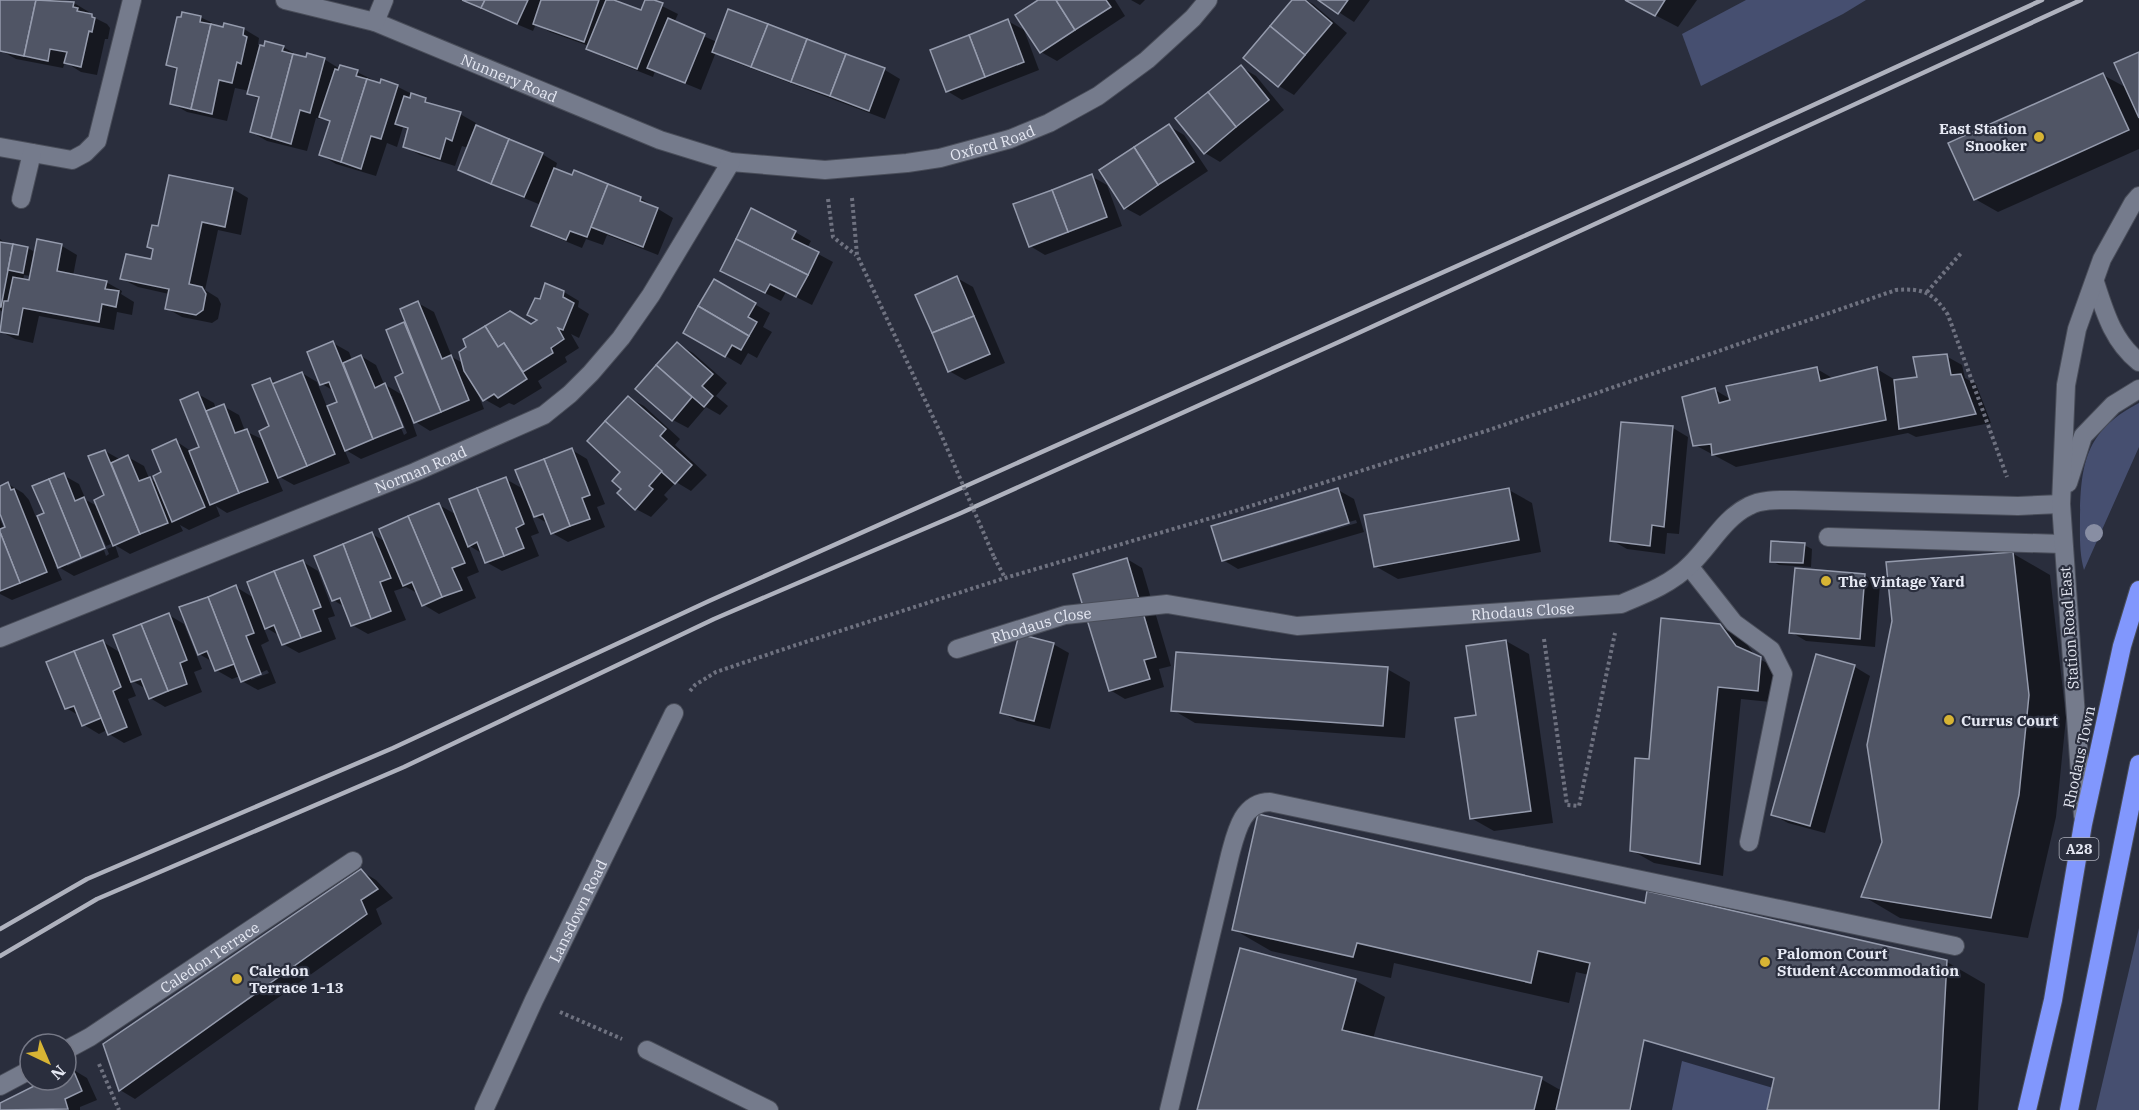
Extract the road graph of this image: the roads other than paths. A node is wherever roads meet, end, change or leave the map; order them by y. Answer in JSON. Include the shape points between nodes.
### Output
{"nodes":[{"id":1,"x":132,"y":0,"type":"edge"},
{"id":2,"x":285,"y":0,"type":"edge"},
{"id":3,"x":384,"y":0,"type":"edge"},
{"id":4,"x":1208,"y":0,"type":"edge"},
{"id":5,"x":375,"y":22,"type":"junction"},
{"id":6,"x":0,"y":147,"type":"edge"},
{"id":7,"x":32,"y":153,"type":"junction"},
{"id":8,"x":731,"y":162,"type":"junction"},
{"id":9,"x":2139,"y":196,"type":"edge"},
{"id":10,"x":21,"y":199,"type":"dead end"},
{"id":11,"x":2095,"y":282,"type":"junction"},
{"id":12,"x":2139,"y":362,"type":"edge"},
{"id":13,"x":2139,"y":389,"type":"edge"},
{"id":14,"x":2061,"y":504,"type":"junction"},
{"id":15,"x":1828,"y":537,"type":"dead end"},
{"id":16,"x":2062,"y":544,"type":"junction"},
{"id":17,"x":1689,"y":566,"type":"junction"},
{"id":18,"x":2139,"y":590,"type":"edge"},
{"id":19,"x":0,"y":638,"type":"edge"},
{"id":20,"x":957,"y":649,"type":"dead end"},
{"id":21,"x":674,"y":713,"type":"road end"},
{"id":22,"x":2139,"y":764,"type":"edge"},
{"id":23,"x":2083,"y":824,"type":"junction"},
{"id":24,"x":1749,"y":842,"type":"dead end"},
{"id":25,"x":353,"y":861,"type":"dead end"},
{"id":26,"x":1955,"y":946,"type":"dead end"},
{"id":27,"x":78,"y":1043,"type":"edge"},
{"id":28,"x":647,"y":1050,"type":"road end"},
{"id":29,"x":18,"y":1076,"type":"edge"},
{"id":30,"x":0,"y":1086,"type":"edge"},
{"id":31,"x":484,"y":1110,"type":"edge"},
{"id":32,"x":769,"y":1110,"type":"edge"},
{"id":33,"x":1169,"y":1110,"type":"edge"},
{"id":34,"x":2027,"y":1110,"type":"edge"},
{"id":35,"x":2069,"y":1110,"type":"edge"}],
"edges":[{"from":1,"to":7,"type":"street","via":[[97,141],[72,160]]},
{"from":2,"to":5,"type":"street","name":"Nunnery Road"},
{"from":3,"to":5,"type":"street"},
{"from":4,"to":8,"type":"street","name":"Oxford Road","via":[[1147,60],[1098,96],[1010,139],[908,163],[825,170]]},
{"from":5,"to":8,"type":"street","name":"Nunnery Road","via":[[660,140]]},
{"from":6,"to":7,"type":"street"},
{"from":7,"to":10,"type":"street"},
{"from":8,"to":19,"type":"street","name":"Norman Road","via":[[621,338],[584,380],[544,415],[415,472]]},
{"from":9,"to":11,"type":"street","name":"Station Road East","via":[[2102,259]]},
{"from":11,"to":12,"type":"street","via":[[2114,336]]},
{"from":11,"to":14,"type":"street","name":"Station Road East","via":[[2077,329],[2066,385]]},
{"from":13,"to":14,"type":"street","name":"Station Road East","via":[[2113,405],[2083,436]]},
{"from":14,"to":16,"type":"street","name":"Station Road East"},
{"from":14,"to":17,"type":"street","name":"Rhodaus Close","via":[[1768,501],[1750,505],[1734,516]]},
{"from":15,"to":16,"type":"street"},
{"from":16,"to":23,"type":"street","name":"Station Road East"},
{"from":17,"to":20,"type":"street","name":"Rhodaus Close","via":[[1660,587],[1621,604],[1298,626],[1167,604],[1065,615]]},
{"from":17,"to":24,"type":"street","via":[[1734,623],[1771,650],[1783,674]]},
{"from":18,"to":23,"type":"highway","name":"Rhodaus Town","number":"A28","via":[[2122,646]]},
{"from":21,"to":31,"type":"street","name":"Lansdown Road"},
{"from":22,"to":35,"type":"highway","number":"A28"},
{"from":23,"to":34,"type":"highway","name":"Rhodaus Town","number":"A28","via":[[2052,1000]]},
{"from":25,"to":27,"type":"street","name":"Caledon Terrace"},
{"from":26,"to":33,"type":"street","via":[[1260,802],[1239,823]]},
{"from":28,"to":32,"type":"street"},
{"from":29,"to":30,"type":"street"}]}
